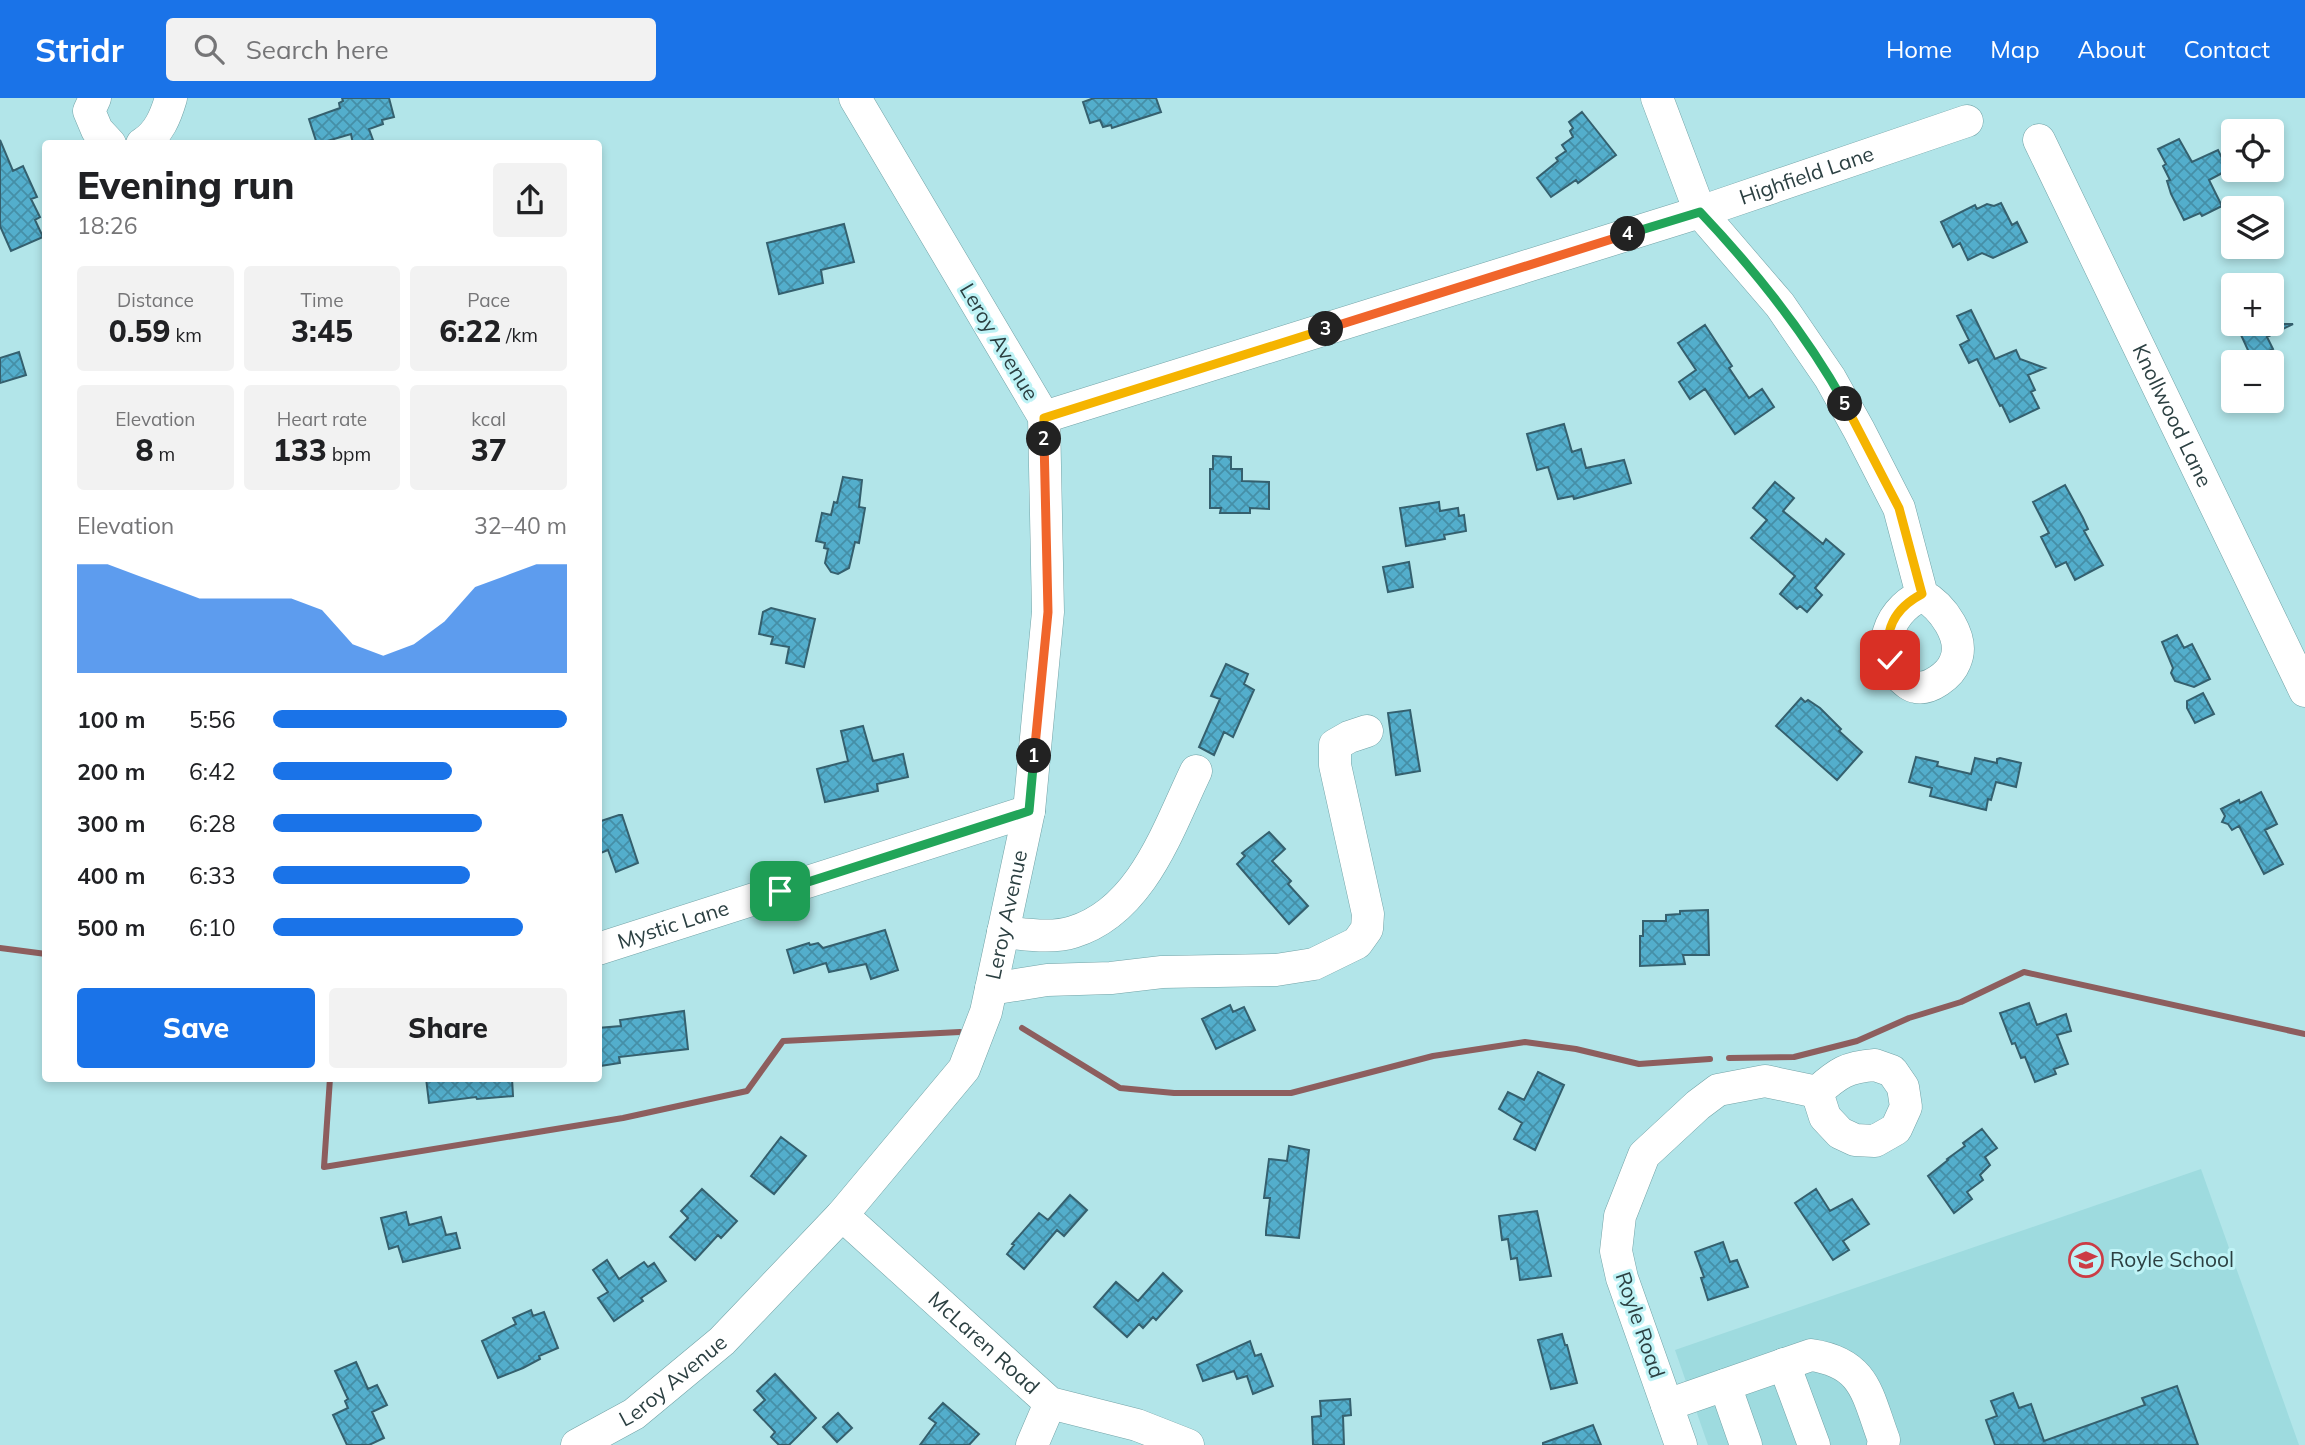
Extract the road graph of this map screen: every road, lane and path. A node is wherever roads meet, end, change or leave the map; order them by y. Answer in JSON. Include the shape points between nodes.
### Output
{"nodes":[{"id":1,"x":95,"y":98,"type":"edge"},
{"id":2,"x":172,"y":98,"type":"edge"},
{"id":3,"x":855,"y":98,"type":"edge"},
{"id":4,"x":1657,"y":98,"type":"edge"},
{"id":5,"x":1967,"y":121,"type":"dead end"},
{"id":6,"x":106,"y":140,"type":"edge"},
{"id":7,"x":149,"y":140,"type":"edge"},
{"id":8,"x":2039,"y":140,"type":"dead end"},
{"id":9,"x":1700,"y":212,"type":"junction"},
{"id":10,"x":1044,"y":418,"type":"junction"},
{"id":11,"x":1922,"y":594,"type":"dead end"},
{"id":12,"x":2305,"y":691,"type":"edge"},
{"id":13,"x":1367,"y":731,"type":"dead end"},
{"id":14,"x":1196,"y":771,"type":"dead end"},
{"id":15,"x":1029,"y":811,"type":"junction"},
{"id":16,"x":1003,"y":932,"type":"junction"},
{"id":17,"x":602,"y":947,"type":"edge"},
{"id":18,"x":991,"y":989,"type":"junction"},
{"id":19,"x":1817,"y":1091,"type":"dead end"},
{"id":20,"x":842,"y":1214,"type":"junction"},
{"id":21,"x":1784,"y":1364,"type":"junction"},
{"id":22,"x":1725,"y":1385,"type":"junction"},
{"id":23,"x":1050,"y":1403,"type":"junction"},
{"id":24,"x":1667,"y":1405,"type":"junction"},
{"id":25,"x":577,"y":1445,"type":"edge"},
{"id":26,"x":1032,"y":1445,"type":"edge"},
{"id":27,"x":1188,"y":1445,"type":"edge"},
{"id":28,"x":1681,"y":1445,"type":"edge"},
{"id":29,"x":1746,"y":1445,"type":"edge"},
{"id":30,"x":1814,"y":1445,"type":"edge"},
{"id":31,"x":1883,"y":1445,"type":"edge"}],
"edges":[{"from":1,"to":6,"type":"street","via":[[89,111]]},
{"from":2,"to":7,"type":"street","via":[[163,123]]},
{"from":3,"to":10,"type":"street","name":"Leroy Avenue"},
{"from":4,"to":9,"type":"street"},
{"from":5,"to":9,"type":"street","name":"Highfield Lane"},
{"from":8,"to":12,"type":"street","name":"Knollwood Lane"},
{"from":9,"to":10,"type":"street","name":"Highfield Lane"},
{"from":9,"to":11,"type":"street","via":[[1780,305],[1830,378],[1899,508]]},
{"from":10,"to":15,"type":"street","name":"Leroy Avenue","via":[[1048,612]]},
{"from":13,"to":18,"type":"street","via":[[1335,745],[1335,765],[1368,914],[1367,929],[1357,943],[1314,964],[1276,970],[1047,979]]},
{"from":14,"to":16,"type":"street","via":[[1150,864],[1111,913],[1071,933]]},
{"from":15,"to":16,"type":"street","name":"Leroy Avenue"},
{"from":15,"to":17,"type":"street","name":"Mystic Lane"},
{"from":16,"to":18,"type":"street","name":"Leroy Avenue"},
{"from":18,"to":20,"type":"street","name":"Leroy Avenue","via":[[964,1069]]},
{"from":19,"to":24,"type":"street","name":"Royle Road","via":[[1765,1082],[1718,1090],[1644,1156],[1620,1216],[1616,1251]]},
{"from":20,"to":23,"type":"street","name":"McLaren Road"},
{"from":20,"to":25,"type":"street","name":"Leroy Avenue","via":[[722,1341],[634,1414]]},
{"from":21,"to":22,"type":"street"},
{"from":21,"to":30,"type":"street"},
{"from":21,"to":31,"type":"street","via":[[1811,1355],[1831,1358],[1849,1368],[1861,1380]]},
{"from":22,"to":24,"type":"street"},
{"from":22,"to":29,"type":"street"},
{"from":23,"to":26,"type":"street"},
{"from":23,"to":27,"type":"street","name":"McLaren Road"},
{"from":24,"to":28,"type":"street","name":"Royle Road"}]}
